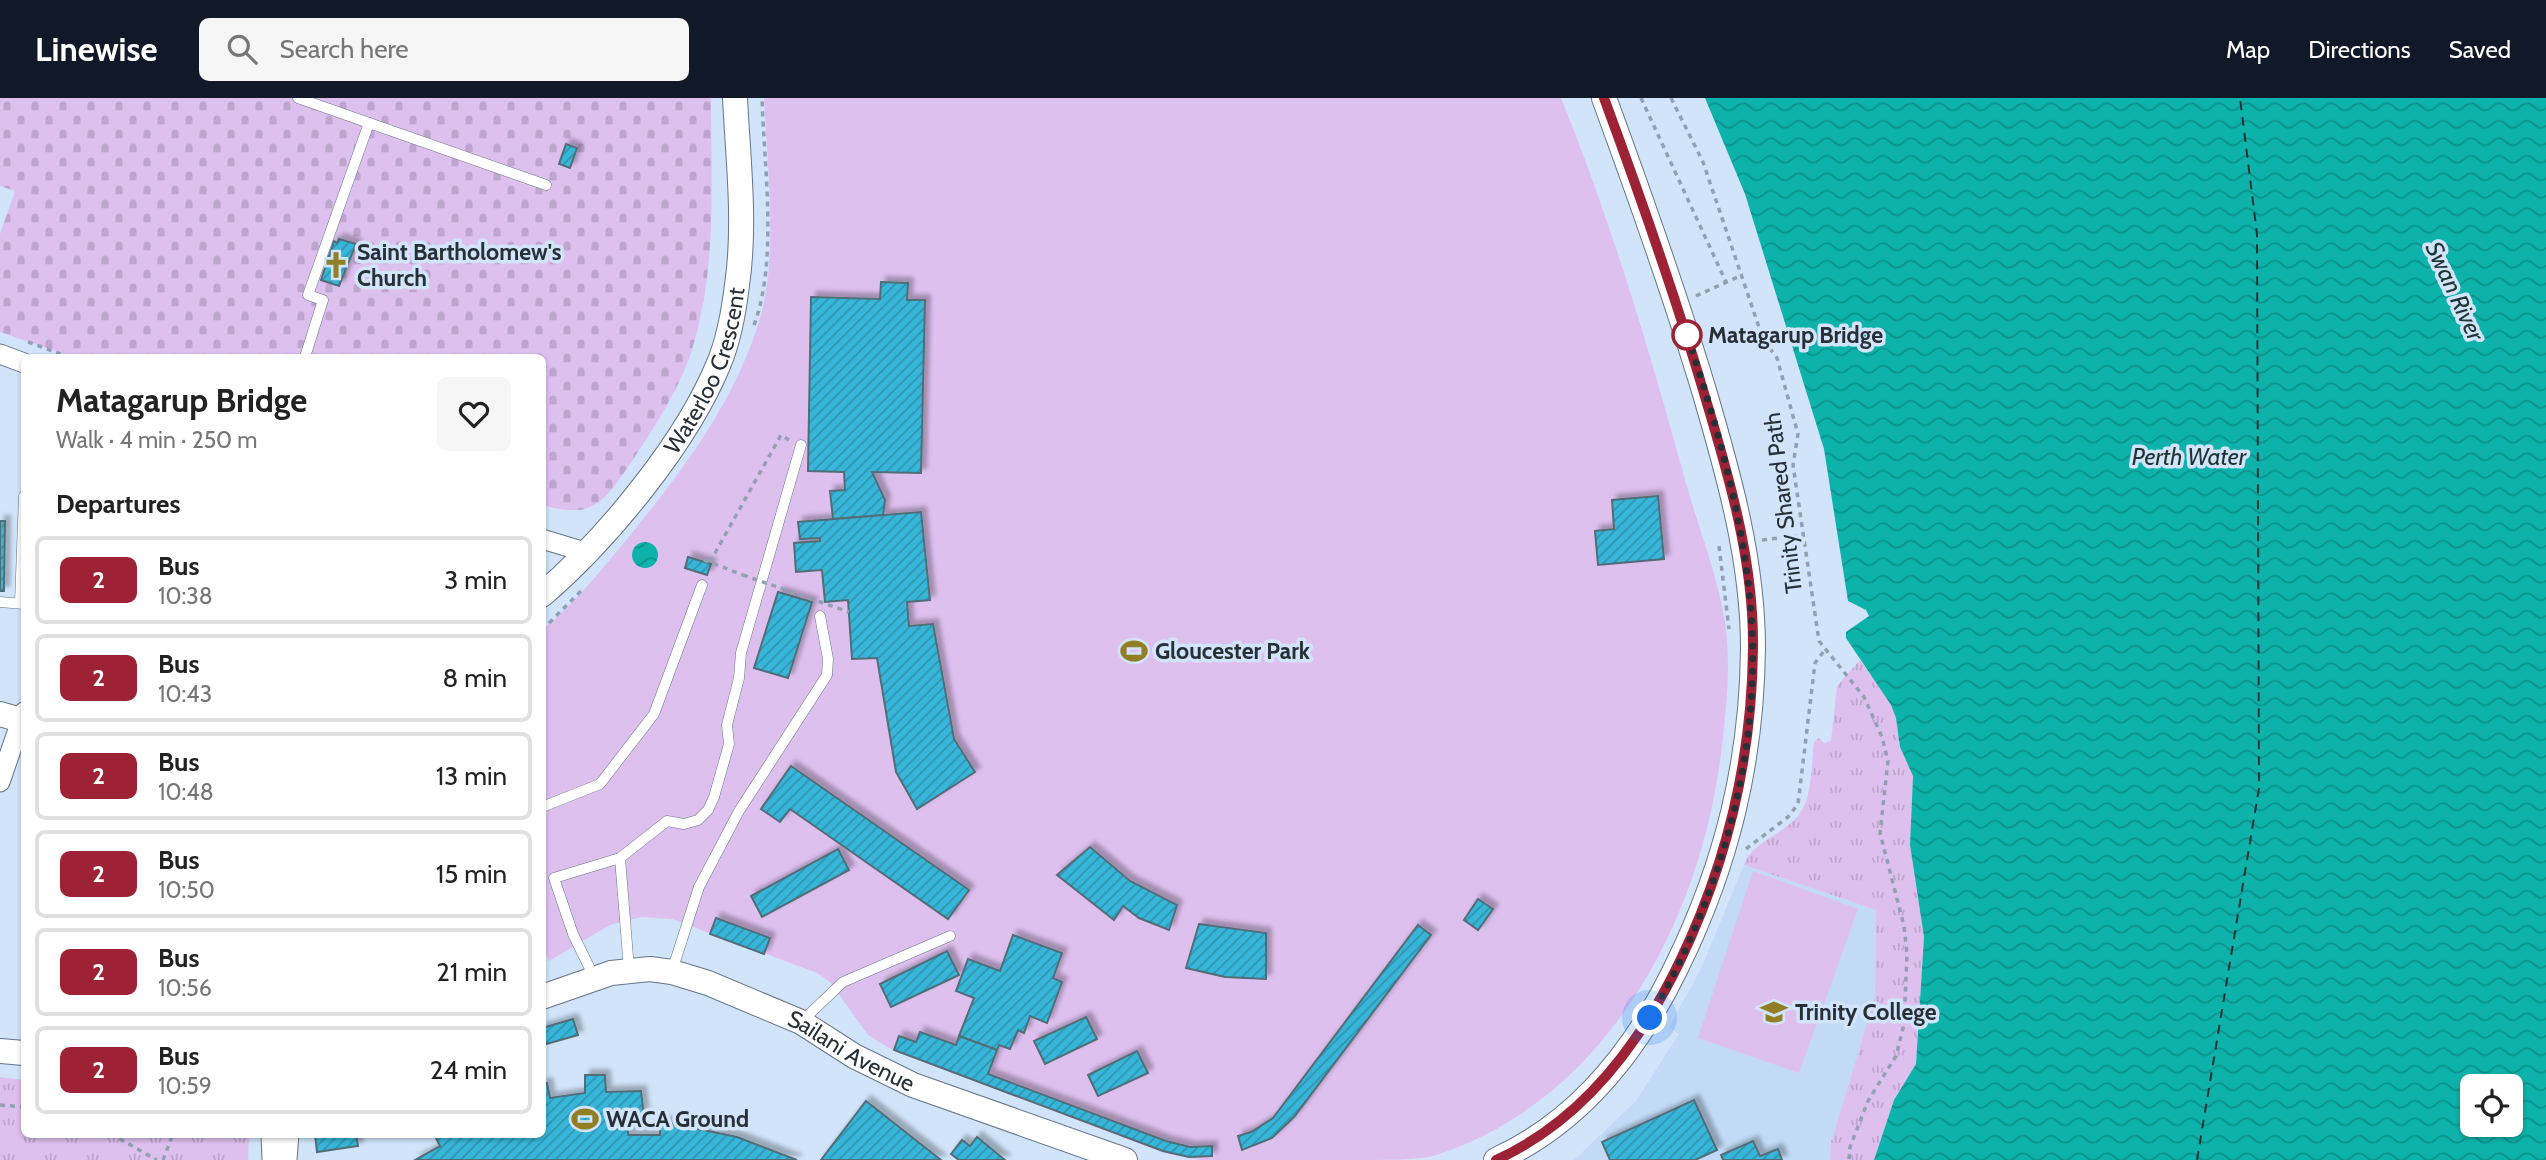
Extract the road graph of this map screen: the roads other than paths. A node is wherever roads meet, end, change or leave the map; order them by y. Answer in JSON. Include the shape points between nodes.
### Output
{"nodes":[{"id":1,"x":298,"y":98,"type":"edge"},
{"id":2,"x":735,"y":98,"type":"edge"},
{"id":3,"x":1604,"y":98,"type":"edge"},
{"id":4,"x":369,"y":123,"type":"junction"},
{"id":5,"x":546,"y":185,"type":"dead end"},
{"id":6,"x":0,"y":354,"type":"edge"},
{"id":7,"x":306,"y":354,"type":"edge"},
{"id":8,"x":21,"y":362,"type":"edge"},
{"id":9,"x":801,"y":445,"type":"dead end"},
{"id":10,"x":546,"y":540,"type":"edge"},
{"id":11,"x":585,"y":552,"type":"junction"},
{"id":12,"x":702,"y":585,"type":"dead end"},
{"id":13,"x":546,"y":591,"type":"edge"},
{"id":14,"x":0,"y":602,"type":"edge"},
{"id":15,"x":21,"y":604,"type":"edge"},
{"id":16,"x":820,"y":616,"type":"dead end"},
{"id":17,"x":18,"y":717,"type":"edge"},
{"id":18,"x":0,"y":782,"type":"edge"},
{"id":19,"x":546,"y":805,"type":"edge"},
{"id":20,"x":620,"y":858,"type":"junction"},
{"id":21,"x":950,"y":936,"type":"dead end"},
{"id":22,"x":629,"y":970,"type":"junction"},
{"id":23,"x":672,"y":972,"type":"junction"},
{"id":24,"x":585,"y":980,"type":"junction"},
{"id":25,"x":546,"y":995,"type":"edge"},
{"id":26,"x":801,"y":1023,"type":"junction"},
{"id":27,"x":0,"y":1051,"type":"edge"},
{"id":28,"x":21,"y":1053,"type":"edge"},
{"id":29,"x":271,"y":1138,"type":"edge"},
{"id":30,"x":289,"y":1138,"type":"edge"},
{"id":31,"x":272,"y":1160,"type":"edge"},
{"id":32,"x":288,"y":1160,"type":"edge"},
{"id":33,"x":1125,"y":1160,"type":"edge"},
{"id":34,"x":1496,"y":1160,"type":"edge"}],
"edges":[{"from":1,"to":4,"type":"lane"},
{"from":2,"to":11,"type":"street","name":"Waterloo Crescent","via":[[741,231],[729,326],[719,362],[666,454]]},
{"from":3,"to":34,"type":"street","via":[[1678,304],[1734,497],[1748,580],[1751,708],[1724,857],[1664,994],[1635,1042],[1598,1086],[1557,1122]]},
{"from":4,"to":5,"type":"lane"},
{"from":4,"to":7,"type":"lane","via":[[308,295],[323,300]]},
{"from":6,"to":8,"type":"street"},
{"from":9,"to":20,"type":"lane","via":[[741,653],[727,724],[729,744],[714,797],[698,820],[684,824],[667,821]]},
{"from":10,"to":11,"type":"street"},
{"from":11,"to":13,"type":"street","name":"Waterloo Crescent"},
{"from":12,"to":19,"type":"lane","via":[[654,714],[600,784]]},
{"from":14,"to":15,"type":"lane"},
{"from":16,"to":23,"type":"lane","via":[[827,675],[739,811],[699,887]]},
{"from":17,"to":18,"type":"street"},
{"from":20,"to":22,"type":"lane"},
{"from":20,"to":24,"type":"lane","via":[[554,878]]},
{"from":21,"to":26,"type":"lane","via":[[843,982]]},
{"from":22,"to":23,"type":"street","name":"Sailani Avenue"},
{"from":22,"to":24,"type":"street","name":"Sailani Avenue"},
{"from":23,"to":26,"type":"street","name":"Sailani Avenue"},
{"from":24,"to":25,"type":"street","name":"Sailani Avenue"},
{"from":26,"to":33,"type":"street","name":"Sailani Avenue","via":[[913,1085]]},
{"from":27,"to":28,"type":"street"},
{"from":29,"to":31,"type":"street"},
{"from":30,"to":32,"type":"street"}]}
